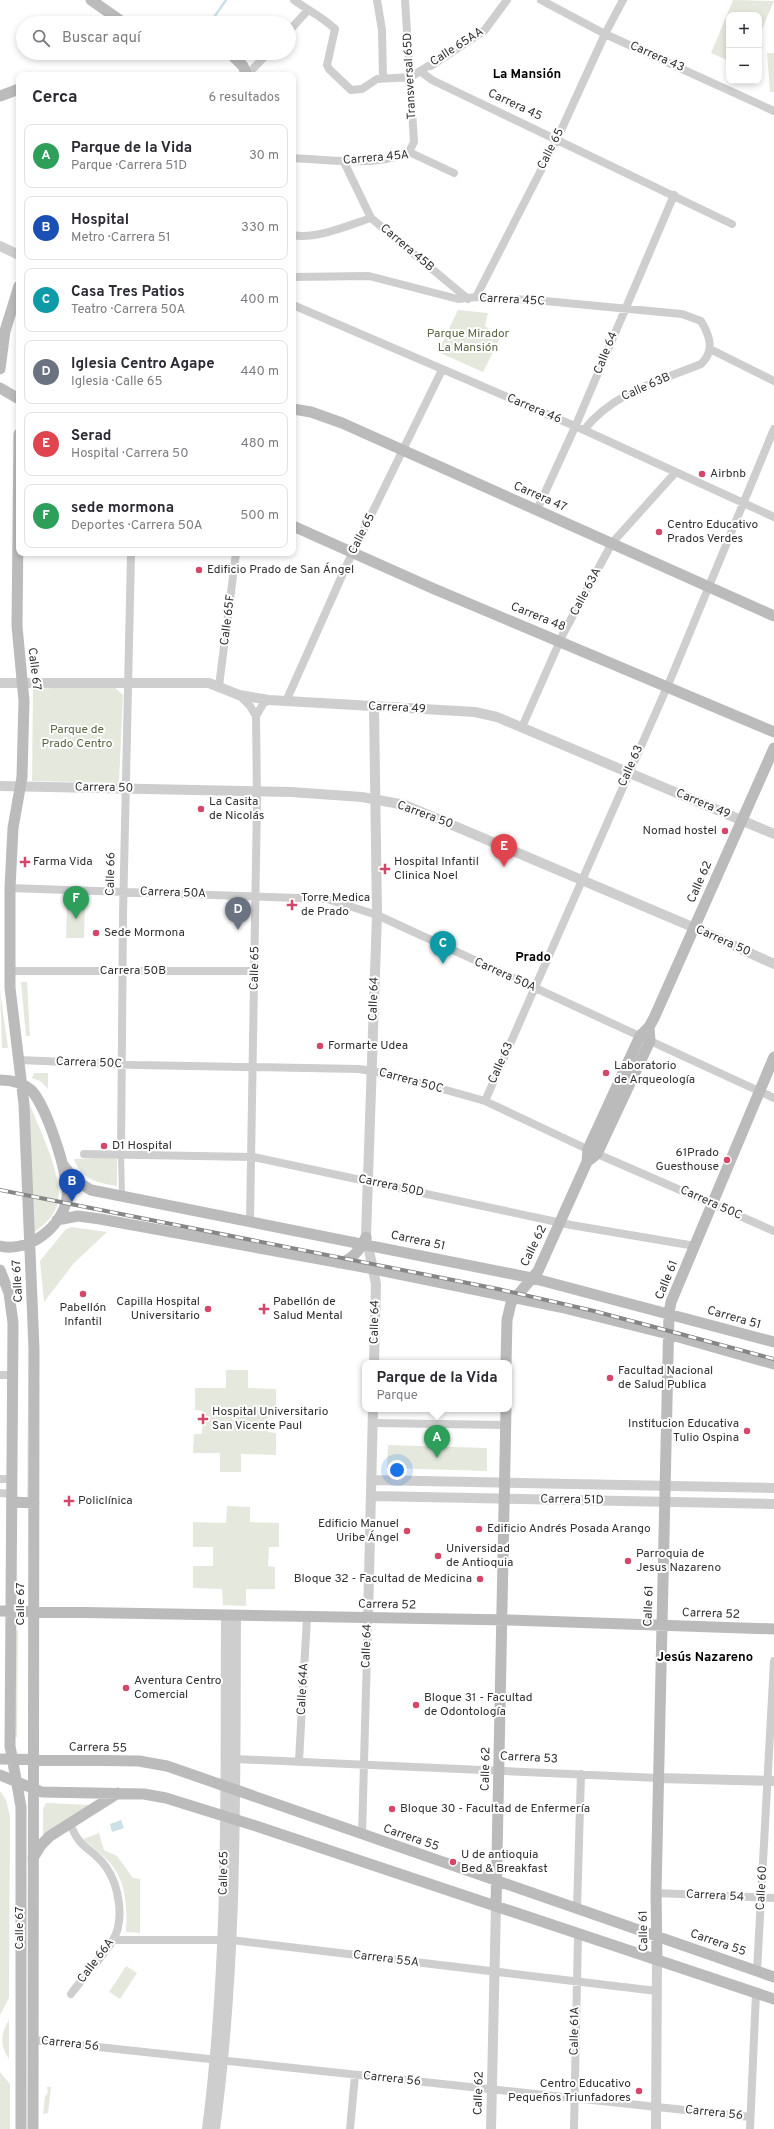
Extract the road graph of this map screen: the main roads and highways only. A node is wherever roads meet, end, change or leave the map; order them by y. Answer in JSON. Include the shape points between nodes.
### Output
{"nodes":[{"id":1,"x":91,"y":0,"type":"edge"},
{"id":2,"x":114,"y":16,"type":"edge"},
{"id":3,"x":238,"y":60,"type":"edge"},
{"id":4,"x":245,"y":72,"type":"edge"},
{"id":5,"x":16,"y":90,"type":"edge"},
{"id":6,"x":0,"y":96,"type":"edge"},
{"id":7,"x":16,"y":296,"type":"edge"},
{"id":8,"x":0,"y":369,"type":"edge"},
{"id":9,"x":0,"y":388,"type":"edge"},
{"id":10,"x":16,"y":397,"type":"edge"},
{"id":11,"x":296,"y":410,"type":"edge"},
{"id":12,"x":296,"y":527,"type":"edge"},
{"id":13,"x":17,"y":556,"type":"edge"},
{"id":14,"x":774,"y":616,"type":"edge"},
{"id":15,"x":774,"y":732,"type":"edge"},
{"id":16,"x":774,"y":748,"type":"edge"},
{"id":17,"x":774,"y":1057,"type":"edge"},
{"id":18,"x":0,"y":1080,"type":"edge"},
{"id":19,"x":22,"y":1084,"type":"junction"},
{"id":20,"x":63,"y":1166,"type":"junction"},
{"id":21,"x":57,"y":1220,"type":"junction"},
{"id":22,"x":366,"y":1241,"type":"junction"},
{"id":23,"x":29,"y":1244,"type":"junction"},
{"id":24,"x":0,"y":1246,"type":"edge"},
{"id":25,"x":338,"y":1263,"type":"junction"},
{"id":26,"x":0,"y":1270,"type":"edge"},
{"id":27,"x":532,"y":1278,"type":"junction"},
{"id":28,"x":3,"y":1284,"type":"edge"},
{"id":29,"x":514,"y":1298,"type":"junction"},
{"id":30,"x":669,"y":1313,"type":"junction"},
{"id":31,"x":668,"y":1334,"type":"junction"},
{"id":32,"x":774,"y":1342,"type":"edge"},
{"id":33,"x":506,"y":1360,"type":"edge"},
{"id":34,"x":773,"y":1365,"type":"edge"},
{"id":35,"x":506,"y":1412,"type":"edge"},
{"id":36,"x":12,"y":1498,"type":"junction"},
{"id":37,"x":34,"y":1503,"type":"junction"},
{"id":38,"x":6,"y":1611,"type":"edge"},
{"id":39,"x":34,"y":1612,"type":"junction"},
{"id":40,"x":502,"y":1620,"type":"junction"},
{"id":41,"x":662,"y":1626,"type":"junction"},
{"id":42,"x":774,"y":1630,"type":"edge"},
{"id":43,"x":0,"y":1759,"type":"edge"},
{"id":44,"x":12,"y":1759,"type":"junction"},
{"id":45,"x":34,"y":1760,"type":"junction"},
{"id":46,"x":0,"y":1775,"type":"edge"},
{"id":47,"x":17,"y":1783,"type":"junction"},
{"id":48,"x":34,"y":1790,"type":"junction"},
{"id":49,"x":118,"y":1793,"type":"junction"},
{"id":50,"x":33,"y":1858,"type":"junction"},
{"id":51,"x":497,"y":1882,"type":"junction"},
{"id":52,"x":496,"y":1906,"type":"junction"},
{"id":53,"x":657,"y":1936,"type":"junction"},
{"id":54,"x":657,"y":1960,"type":"junction"},
{"id":55,"x":774,"y":1976,"type":"edge"},
{"id":56,"x":774,"y":1999,"type":"edge"},
{"id":57,"x":21,"y":2129,"type":"edge"},
{"id":58,"x":33,"y":2129,"type":"edge"}],
"edges":[{"from":1,"to":2,"type":"main road"},
{"from":3,"to":4,"type":"main road"},
{"from":5,"to":6,"type":"main road"},
{"from":7,"to":8,"type":"main road","via":[[5,331]]},
{"from":9,"to":10,"type":"main road"},
{"from":11,"to":14,"type":"main road","name":"Carrera 47","via":[[322,415]]},
{"from":12,"to":15,"type":"main road","name":"Carrera 48"},
{"from":13,"to":19,"type":"main road","name":"Calle 67","via":[[16,626],[24,701],[20,787],[14,819],[10,888],[10,971],[11,1000]]},
{"from":16,"to":27,"type":"main road","name":"Calle 62","via":[[645,1039],[538,1271]]},
{"from":17,"to":30,"type":"main road","name":"Calle 61","via":[[671,1302]]},
{"from":18,"to":19,"type":"main road"},
{"from":19,"to":20,"type":"main road","via":[[40,1102]]},
{"from":19,"to":23,"type":"main road","name":"Calle 67"},
{"from":20,"to":21,"type":"main road","via":[[67,1180],[67,1197],[65,1207]]},
{"from":20,"to":22,"type":"main road","name":"Carrera 51","via":[[86,1188]]},
{"from":21,"to":23,"type":"main road","via":[[40,1238]]},
{"from":21,"to":25,"type":"main road","via":[[72,1216],[91,1217]]},
{"from":22,"to":25,"type":"main road","via":[[350,1259]]},
{"from":22,"to":27,"type":"main road","name":"Carrera 51"},
{"from":23,"to":24,"type":"main road","via":[[12,1248]]},
{"from":23,"to":37,"type":"main road","name":"Calle 67","via":[[34,1349]]},
{"from":25,"to":29,"type":"main road"},
{"from":26,"to":28,"type":"main road","name":"Calle 67"},
{"from":27,"to":29,"type":"main road","name":"Calle 62"},
{"from":27,"to":30,"type":"main road","name":"Carrera 51"},
{"from":28,"to":36,"type":"main road","name":"Calle 67","via":[[12,1313]]},
{"from":29,"to":31,"type":"main road"},
{"from":29,"to":33,"type":"main road","name":"Calle 62","via":[[507,1320]]},
{"from":30,"to":31,"type":"main road","name":"Calle 61"},
{"from":30,"to":32,"type":"main road","name":"Carrera 51"},
{"from":31,"to":34,"type":"main road"},
{"from":31,"to":41,"type":"main road","name":"Calle 61"},
{"from":35,"to":40,"type":"main road","name":"Calle 62"},
{"from":36,"to":37,"type":"main road"},
{"from":36,"to":38,"type":"main road","name":"Calle 67"},
{"from":37,"to":39,"type":"main road","name":"Calle 67"},
{"from":38,"to":39,"type":"main road","name":"Carrera 52"},
{"from":38,"to":44,"type":"main road","name":"Calle 67"},
{"from":39,"to":40,"type":"main road","name":"Carrera 52"},
{"from":39,"to":45,"type":"main road","name":"Calle 67"},
{"from":40,"to":41,"type":"main road","name":"Carrera 52"},
{"from":40,"to":51,"type":"main road","name":"Calle 62"},
{"from":41,"to":42,"type":"main road","name":"Carrera 52"},
{"from":41,"to":53,"type":"main road","name":"Calle 61"},
{"from":43,"to":44,"type":"main road"},
{"from":44,"to":45,"type":"main road","name":"Carrera 55"},
{"from":44,"to":47,"type":"main road","name":"Calle 67"},
{"from":45,"to":48,"type":"main road","name":"Calle 67"},
{"from":45,"to":51,"type":"main road","name":"Carrera 55","via":[[150,1762],[167,1766]]},
{"from":46,"to":47,"type":"main road"},
{"from":47,"to":48,"type":"main road"},
{"from":47,"to":57,"type":"main road","name":"Calle 67","via":[[21,1807]]},
{"from":48,"to":49,"type":"main road"},
{"from":48,"to":50,"type":"main road","name":"Calle 67"},
{"from":49,"to":50,"type":"main road","via":[[45,1841]]},
{"from":49,"to":52,"type":"main road","via":[[159,1796],[230,1817]]},
{"from":50,"to":58,"type":"main road","name":"Calle 67"},
{"from":51,"to":52,"type":"main road","name":"Calle 62"},
{"from":51,"to":53,"type":"main road","name":"Carrera 55"},
{"from":52,"to":54,"type":"main road"},
{"from":53,"to":54,"type":"main road","name":"Calle 61"},
{"from":53,"to":55,"type":"main road","name":"Carrera 55"},
{"from":54,"to":56,"type":"main road"}]}
